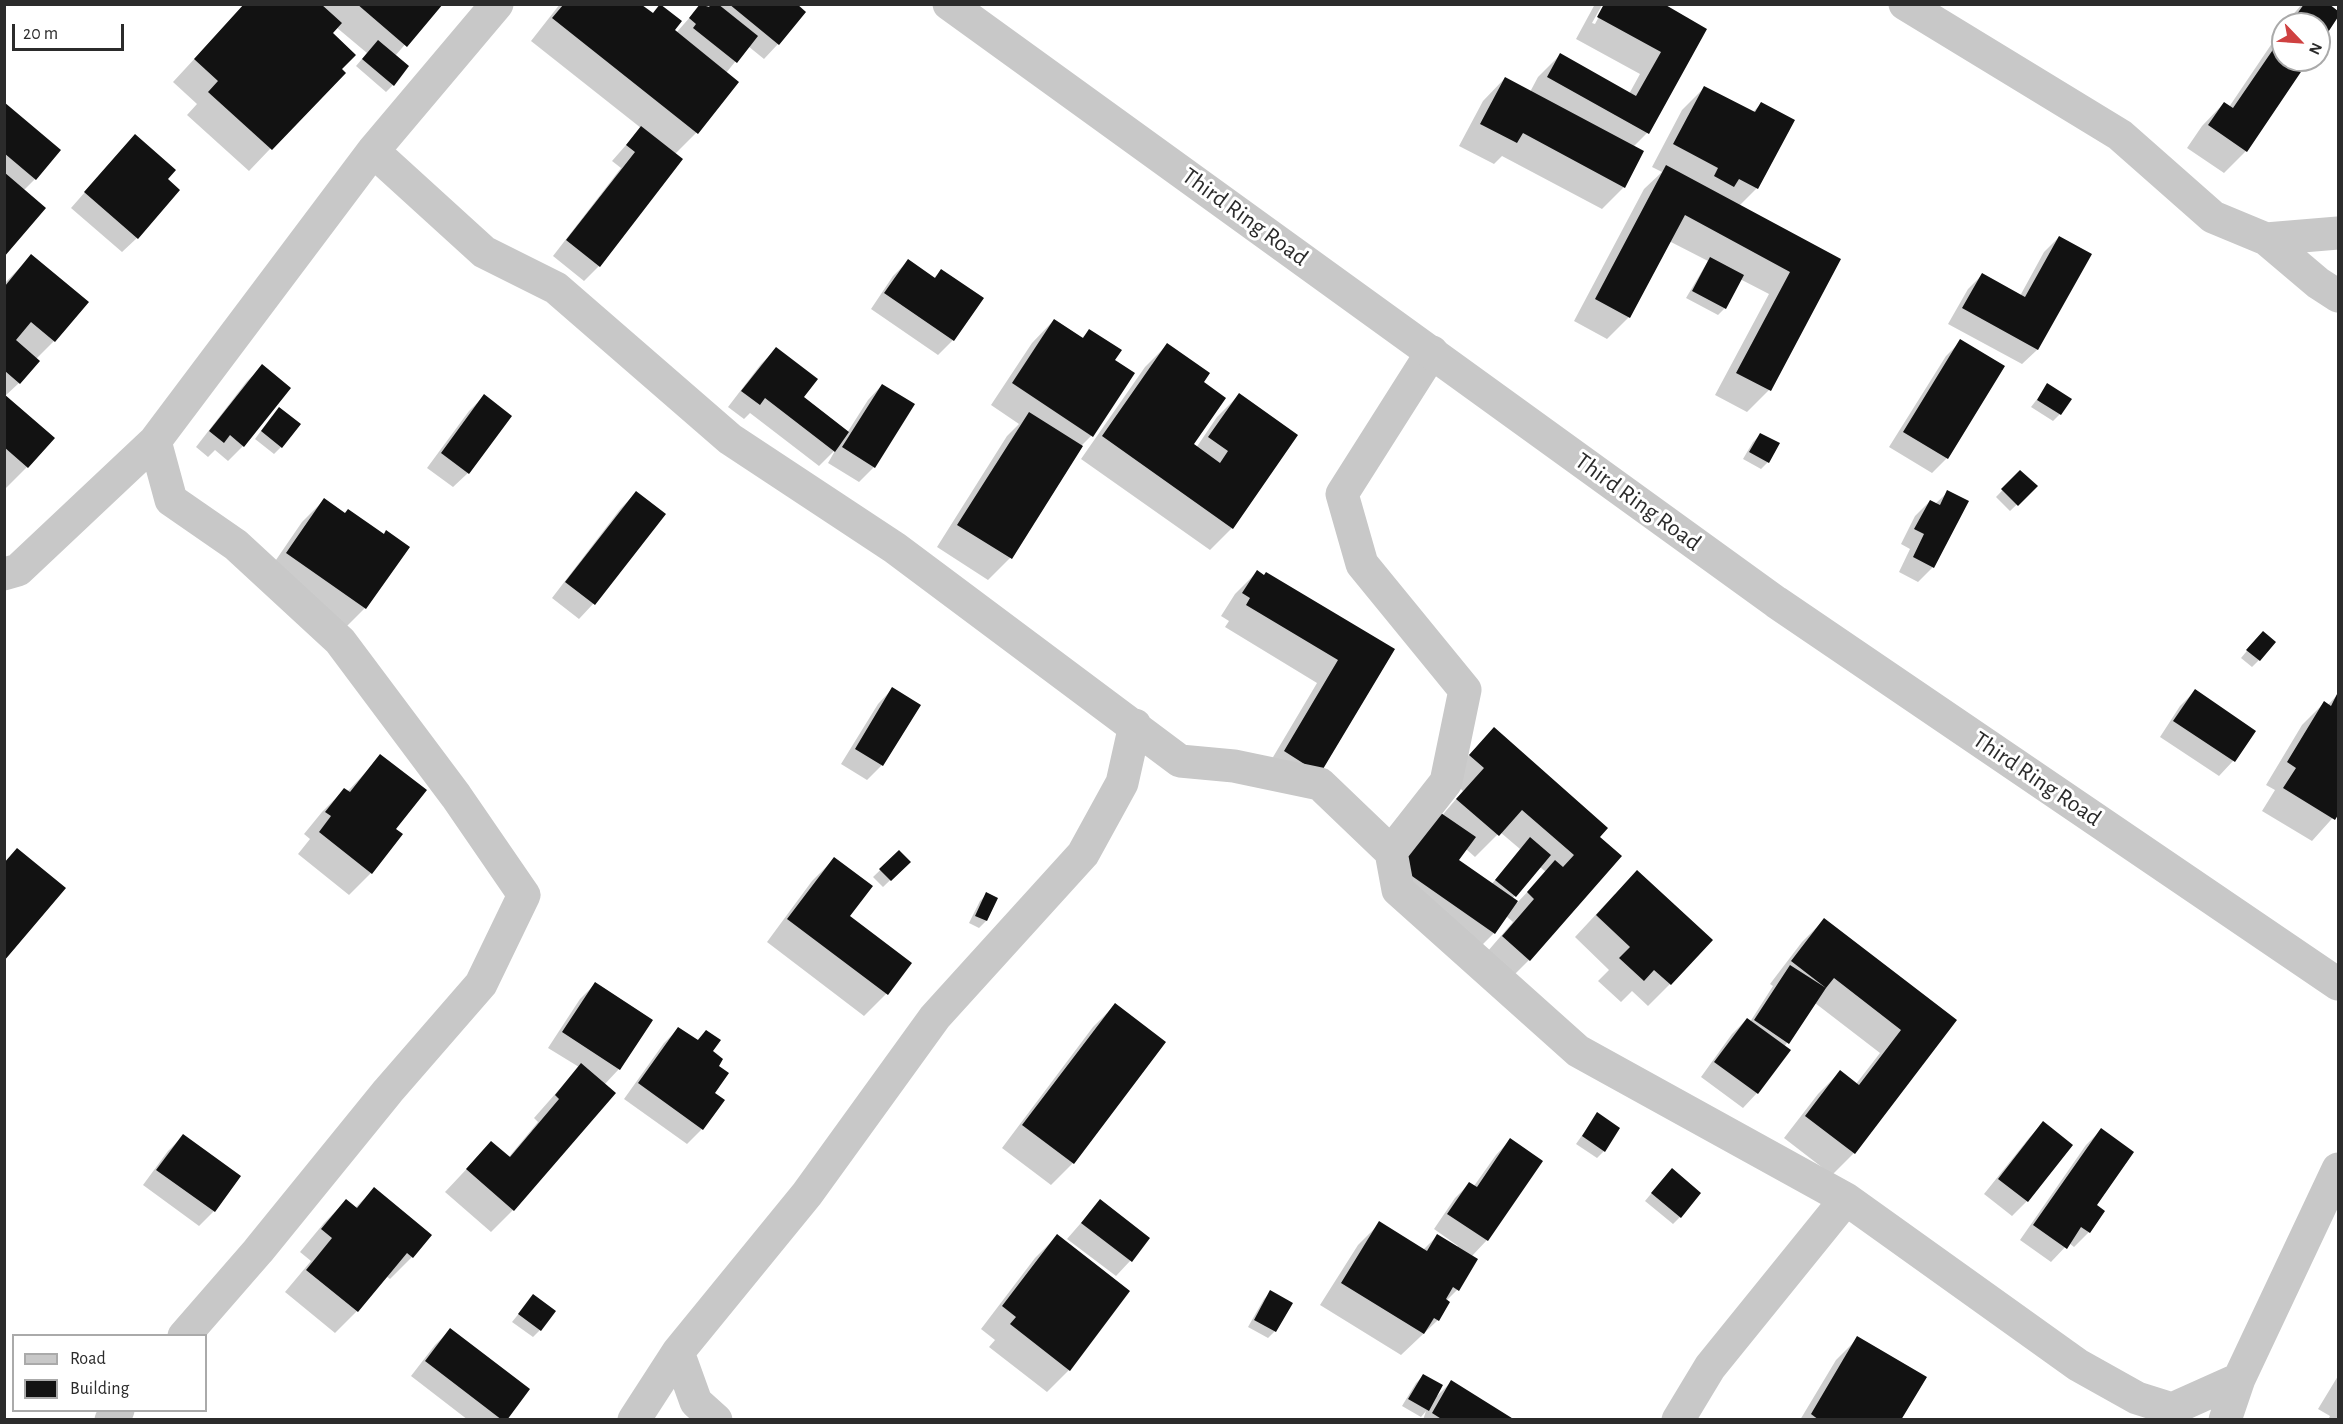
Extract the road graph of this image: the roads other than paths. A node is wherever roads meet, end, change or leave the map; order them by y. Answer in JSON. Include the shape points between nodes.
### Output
{"nodes":[{"id":1,"x":497,"y":4,"type":"edge"},
{"id":2,"x":949,"y":4,"type":"edge"},
{"id":3,"x":1905,"y":4,"type":"edge"},
{"id":4,"x":374,"y":151,"type":"junction"},
{"id":5,"x":2338,"y":233,"type":"edge"},
{"id":6,"x":2266,"y":239,"type":"junction"},
{"id":7,"x":2338,"y":239,"type":"edge"},
{"id":8,"x":2328,"y":289,"type":"edge"},
{"id":9,"x":1432,"y":352,"type":"junction"},
{"id":10,"x":155,"y":441,"type":"junction"},
{"id":11,"x":4,"y":574,"type":"edge"},
{"id":12,"x":1135,"y":725,"type":"junction"},
{"id":13,"x":1391,"y":852,"type":"junction"},
{"id":14,"x":2338,"y":984,"type":"edge"},
{"id":15,"x":2338,"y":1168,"type":"edge"},
{"id":16,"x":1846,"y":1199,"type":"junction"},
{"id":17,"x":185,"y":1334,"type":"edge"},
{"id":18,"x":678,"y":1352,"type":"junction"},
{"id":19,"x":2239,"y":1379,"type":"junction"},
{"id":20,"x":634,"y":1419,"type":"edge"},
{"id":21,"x":716,"y":1419,"type":"edge"},
{"id":22,"x":1678,"y":1419,"type":"edge"},
{"id":23,"x":2225,"y":1419,"type":"edge"}],
"edges":[{"from":1,"to":4,"type":"street"},
{"from":2,"to":9,"type":"street","name":"Third Ring Road"},
{"from":3,"to":6,"type":"street","via":[[2121,135],[2213,217]]},
{"from":4,"to":10,"type":"street"},
{"from":4,"to":12,"type":"street","via":[[484,252],[556,288],[730,439],[895,548]]},
{"from":5,"to":6,"type":"street"},
{"from":6,"to":8,"type":"street"},
{"from":7,"to":8,"type":"street"},
{"from":9,"to":13,"type":"street","via":[[1342,494],[1362,564],[1465,690],[1446,782]]},
{"from":9,"to":14,"type":"street","name":"Third Ring Road","via":[[1776,602]]},
{"from":10,"to":11,"type":"street","via":[[18,570]]},
{"from":10,"to":17,"type":"street","via":[[171,500],[236,545],[340,641],[456,796],[524,895],[481,984]]},
{"from":12,"to":13,"type":"street","via":[[1180,761],[1234,766],[1320,784]]},
{"from":12,"to":18,"type":"street","via":[[1122,783],[1083,854],[935,1017],[807,1194]]},
{"from":13,"to":16,"type":"street","via":[[1398,890],[1578,1051]]},
{"from":15,"to":19,"type":"street"},
{"from":16,"to":19,"type":"street","via":[[2078,1365],[2137,1398],[2172,1409]]},
{"from":16,"to":22,"type":"street","via":[[1710,1367]]},
{"from":18,"to":20,"type":"street"},
{"from":18,"to":21,"type":"street","via":[[696,1402]]},
{"from":19,"to":23,"type":"street"}]}
